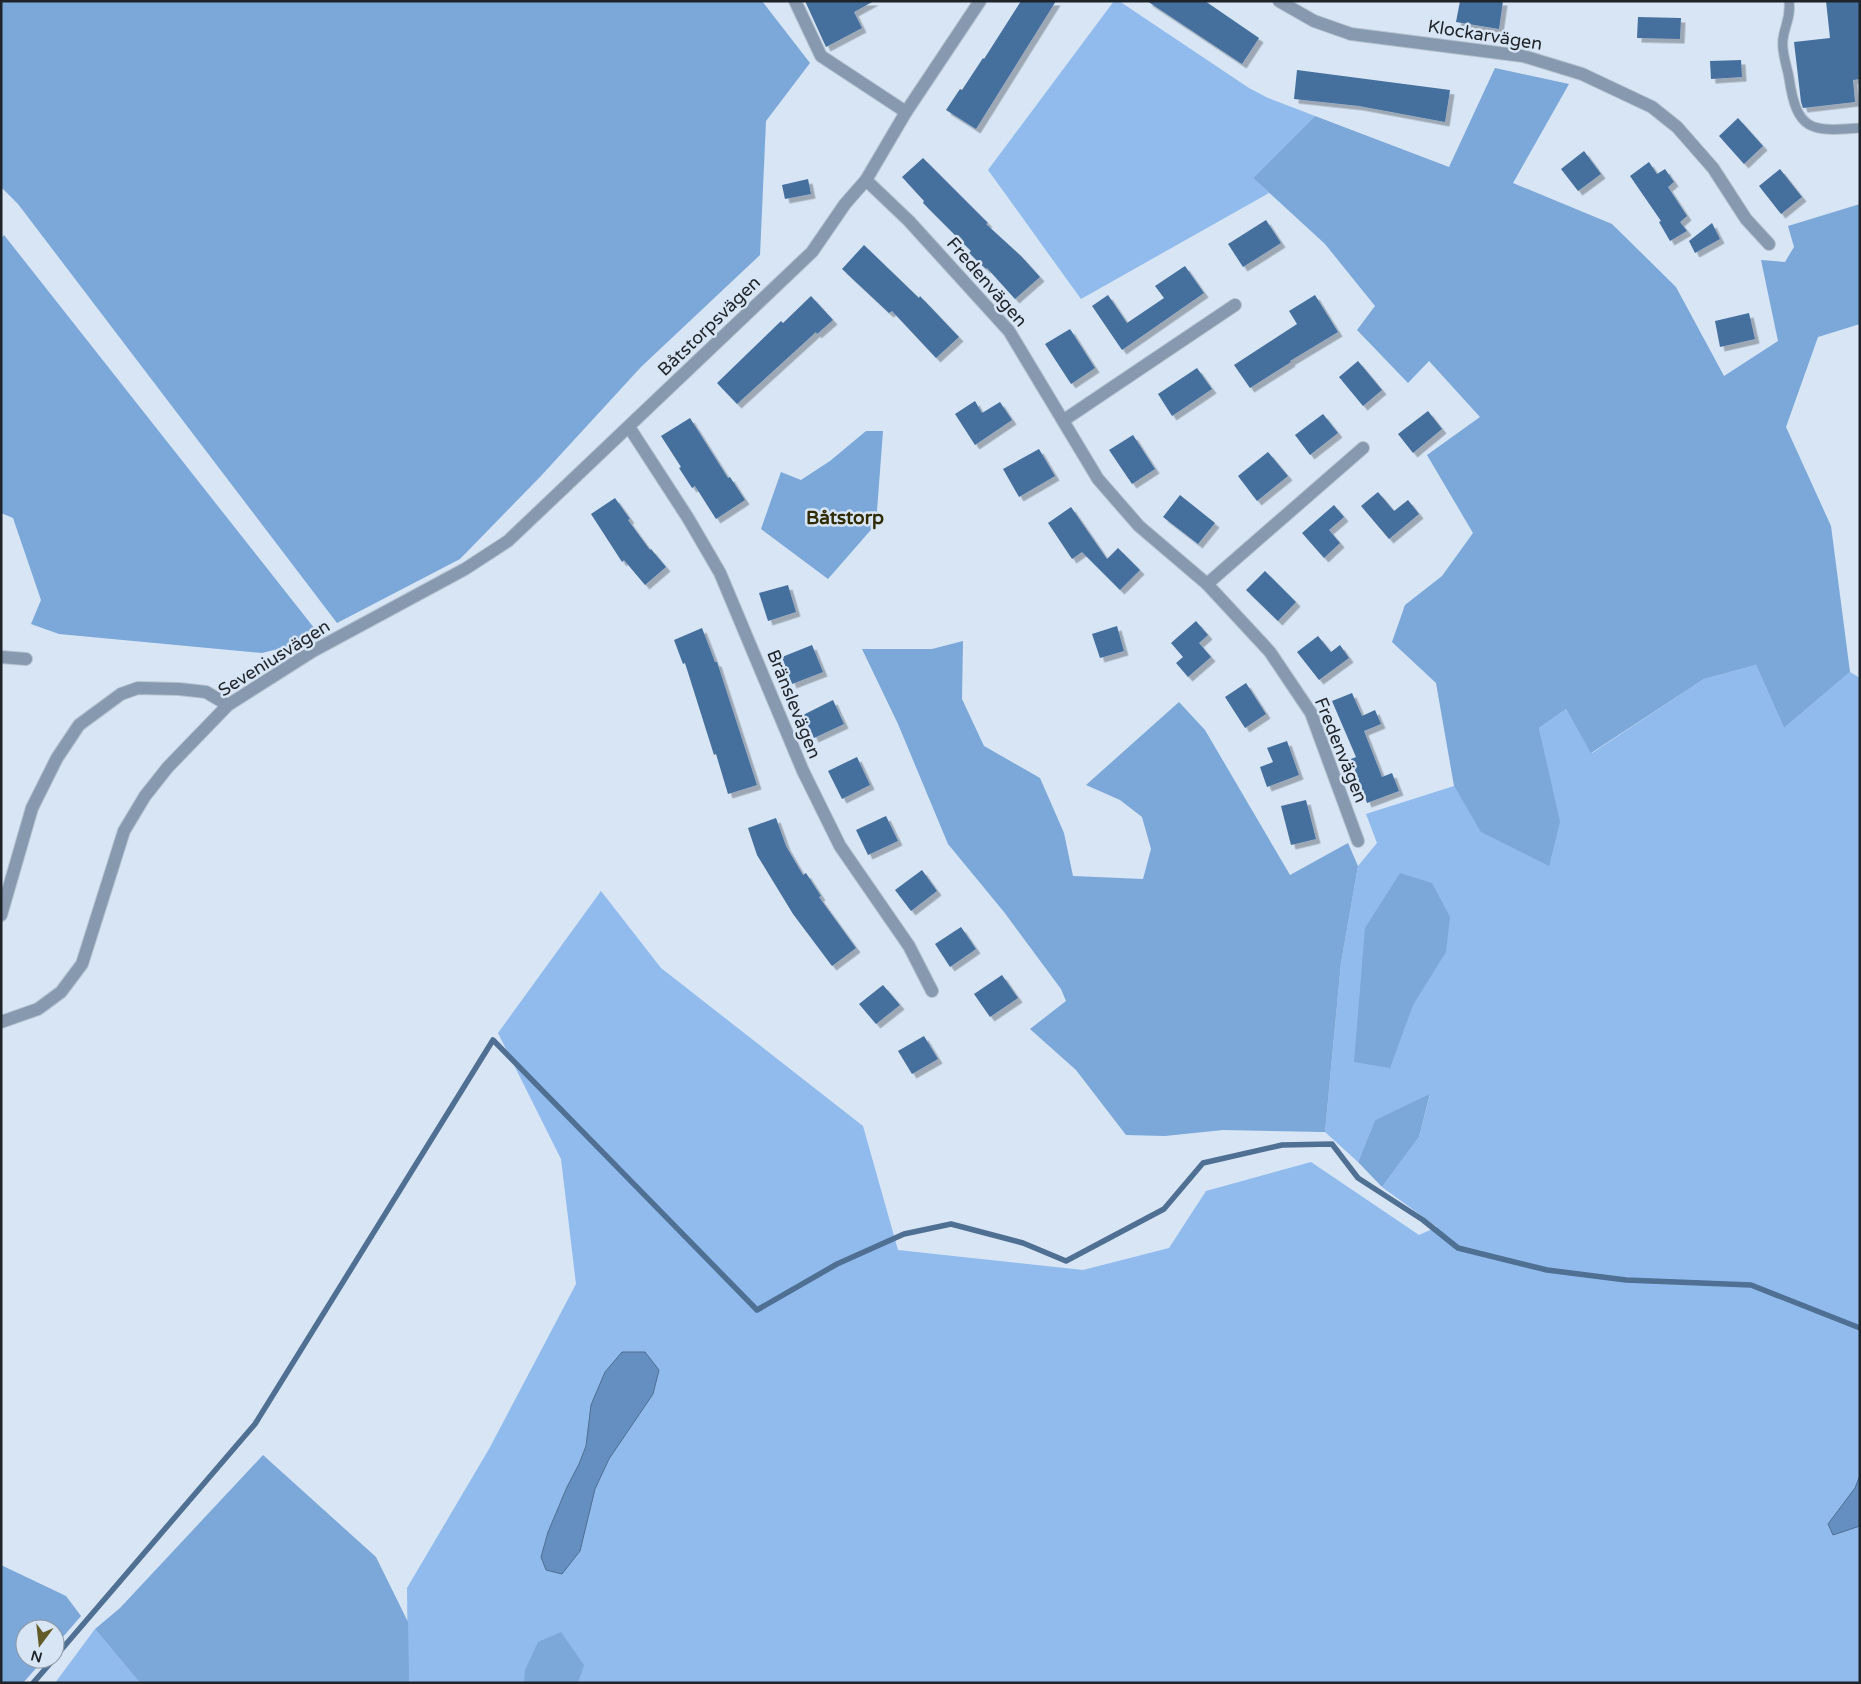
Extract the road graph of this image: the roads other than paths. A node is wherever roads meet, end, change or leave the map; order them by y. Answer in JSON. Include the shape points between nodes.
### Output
{"nodes":[{"id":1,"x":795,"y":1,"type":"edge"},
{"id":2,"x":980,"y":1,"type":"edge"},
{"id":3,"x":1279,"y":1,"type":"edge"},
{"id":4,"x":1789,"y":1,"type":"edge"},
{"id":5,"x":906,"y":112,"type":"junction"},
{"id":6,"x":1860,"y":128,"type":"edge"},
{"id":7,"x":866,"y":180,"type":"junction"},
{"id":8,"x":1769,"y":244,"type":"dead end"},
{"id":9,"x":1235,"y":305,"type":"dead end"},
{"id":10,"x":1064,"y":420,"type":"junction"},
{"id":11,"x":629,"y":427,"type":"junction"},
{"id":12,"x":1363,"y":448,"type":"dead end"},
{"id":13,"x":508,"y":541,"type":"joint"},
{"id":14,"x":1207,"y":584,"type":"junction"},
{"id":15,"x":1,"y":657,"type":"edge"},
{"id":16,"x":26,"y":659,"type":"dead end"},
{"id":17,"x":228,"y":705,"type":"junction"},
{"id":18,"x":1358,"y":841,"type":"dead end"},
{"id":19,"x":5,"y":890,"type":"edge"},
{"id":20,"x":1,"y":915,"type":"edge"},
{"id":21,"x":932,"y":991,"type":"dead end"},
{"id":22,"x":1,"y":1022,"type":"edge"}],
"edges":[{"from":1,"to":5,"type":"street","via":[[821,56]]},
{"from":2,"to":5,"type":"street","name":"Båtstorpsvägen"},
{"from":3,"to":8,"type":"street","name":"Klockarvägen","via":[[1314,21],[1351,34],[1523,56],[1582,74],[1652,107],[1677,127],[1713,168],[1746,219]]},
{"from":4,"to":6,"type":"lane","via":[[1790,12],[1782,40],[1793,102],[1805,122],[1815,129]]},
{"from":5,"to":7,"type":"street","name":"Båtstorpsvägen"},
{"from":7,"to":10,"type":"street","name":"Fredenvägen","via":[[909,221],[1009,331]]},
{"from":7,"to":11,"type":"street","name":"Båtstorpsvägen","via":[[812,252]]},
{"from":9,"to":10,"type":"street"},
{"from":10,"to":14,"type":"street","name":"Fredenvägen","via":[[1098,479],[1139,526]]},
{"from":11,"to":13,"type":"street","name":"Båtstorpsvägen"},
{"from":11,"to":21,"type":"street","name":"Bränslevägen","via":[[720,573],[803,771],[840,846],[908,946]]},
{"from":12,"to":14,"type":"street"},
{"from":13,"to":17,"type":"street","name":"Seveniusvägen","via":[[465,569],[313,651]]},
{"from":14,"to":18,"type":"street","name":"Fredenvägen","via":[[1270,652],[1311,713]]},
{"from":15,"to":16,"type":"street"},
{"from":17,"to":19,"type":"street","via":[[206,692],[138,688],[121,694],[79,725],[57,758],[32,808]]},
{"from":17,"to":22,"type":"street","name":"Seveniusvägen","via":[[168,768],[145,796],[124,831],[82,964],[61,992],[38,1009]]},
{"from":19,"to":20,"type":"street"}]}
